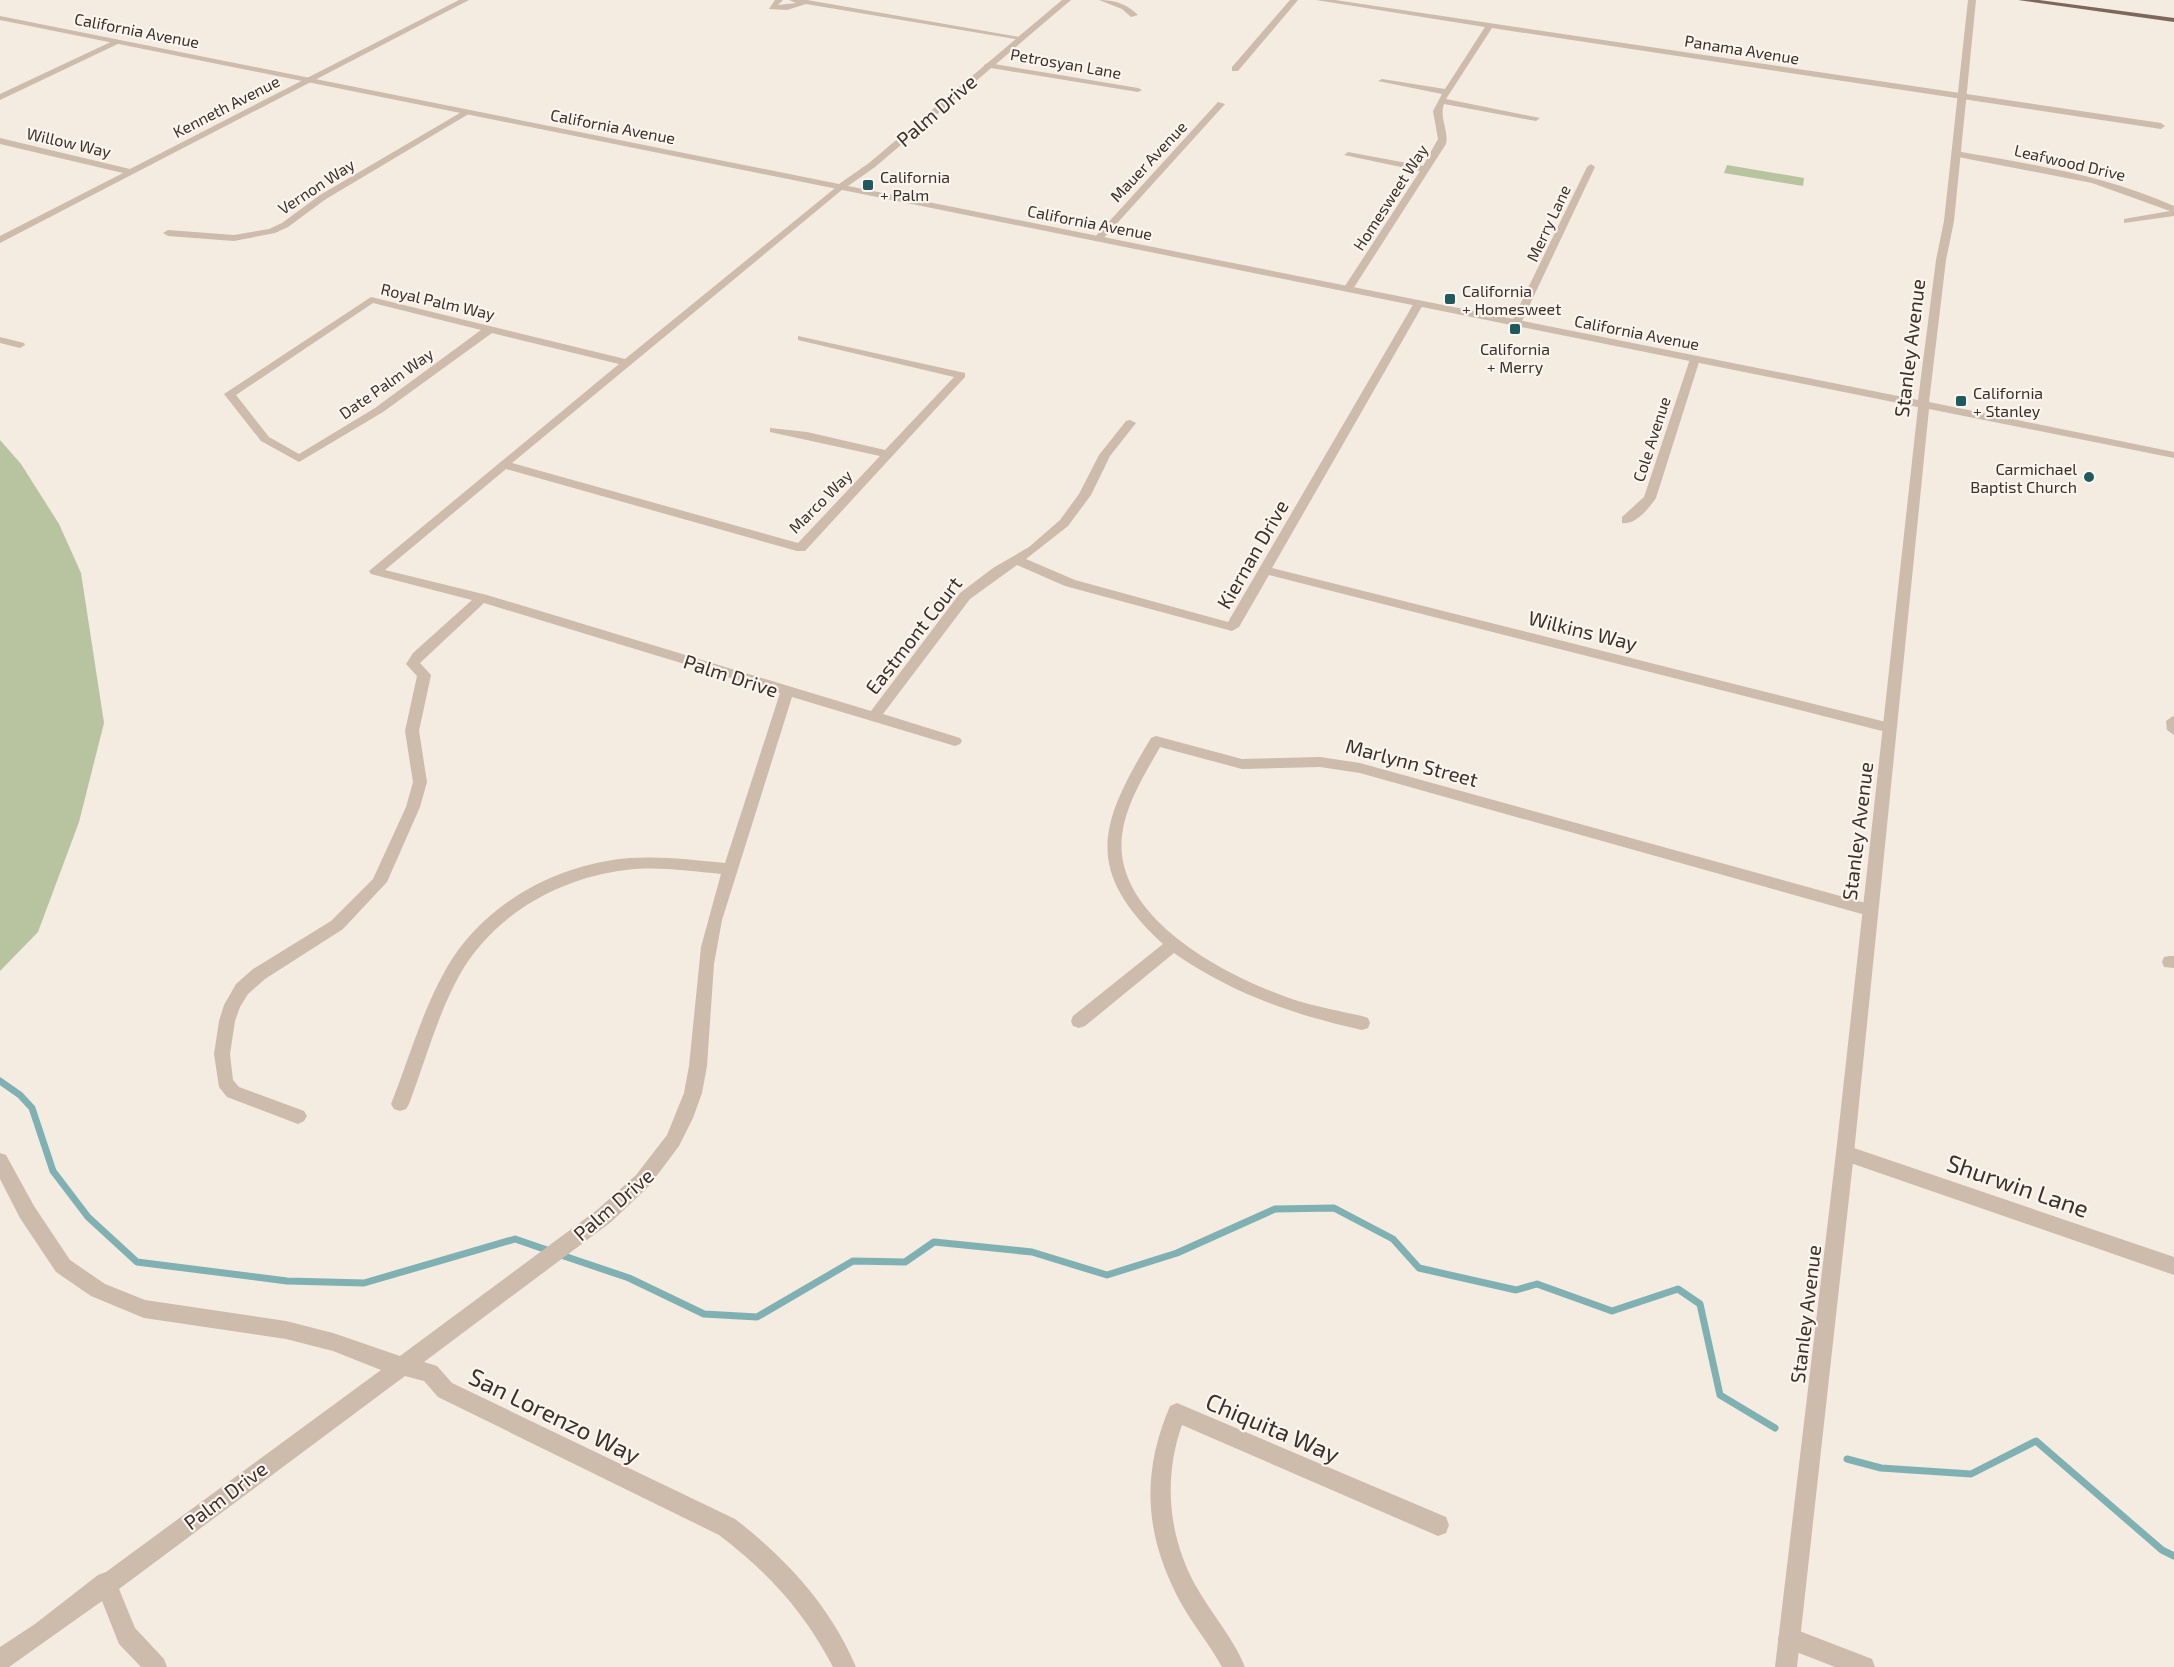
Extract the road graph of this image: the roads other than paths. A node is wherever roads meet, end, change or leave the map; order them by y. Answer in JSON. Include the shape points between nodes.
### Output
{"nodes":[{"id":1,"x":465,"y":0,"type":"edge"},
{"id":2,"x":779,"y":0,"type":"edge"},
{"id":3,"x":793,"y":0,"type":"edge"},
{"id":4,"x":1067,"y":0,"type":"edge"},
{"id":5,"x":1103,"y":0,"type":"edge"},
{"id":6,"x":1294,"y":0,"type":"edge"},
{"id":7,"x":1320,"y":0,"type":"edge"},
{"id":8,"x":1971,"y":0,"type":"edge"},
{"id":9,"x":2022,"y":0,"type":"edge"},
{"id":10,"x":2060,"y":0,"type":"edge"},
{"id":11,"x":806,"y":2,"type":"junction"},
{"id":12,"x":1134,"y":15,"type":"dead end"},
{"id":13,"x":2174,"y":15,"type":"edge"},
{"id":14,"x":0,"y":18,"type":"edge"},
{"id":15,"x":2174,"y":20,"type":"edge"},
{"id":16,"x":1490,"y":26,"type":"junction"},
{"id":17,"x":1021,"y":38,"type":"junction"},
{"id":18,"x":118,"y":42,"type":"junction"},
{"id":19,"x":988,"y":65,"type":"junction"},
{"id":20,"x":1235,"y":69,"type":"dead end"},
{"id":21,"x":310,"y":80,"type":"junction"},
{"id":22,"x":1382,"y":81,"type":"dead end"},
{"id":23,"x":1138,"y":90,"type":"dead end"},
{"id":24,"x":1448,"y":92,"type":"junction"},
{"id":25,"x":0,"y":97,"type":"edge"},
{"id":26,"x":1962,"y":97,"type":"junction"},
{"id":27,"x":1441,"y":101,"type":"junction"},
{"id":28,"x":1221,"y":104,"type":"dead end"},
{"id":29,"x":468,"y":112,"type":"junction"},
{"id":30,"x":1536,"y":118,"type":"dead end"},
{"id":31,"x":2161,"y":126,"type":"dead end"},
{"id":32,"x":0,"y":141,"type":"edge"},
{"id":33,"x":1956,"y":154,"type":"junction"},
{"id":34,"x":1348,"y":155,"type":"dead end"},
{"id":35,"x":1591,"y":167,"type":"dead end"},
{"id":36,"x":1425,"y":169,"type":"junction"},
{"id":37,"x":132,"y":172,"type":"junction"},
{"id":38,"x":840,"y":187,"type":"junction"},
{"id":39,"x":2174,"y":209,"type":"edge"},
{"id":40,"x":2174,"y":213,"type":"edge"},
{"id":41,"x":2127,"y":221,"type":"dead end"},
{"id":42,"x":168,"y":233,"type":"dead end"},
{"id":43,"x":1098,"y":239,"type":"junction"},
{"id":44,"x":0,"y":240,"type":"edge"},
{"id":45,"x":1348,"y":289,"type":"junction"},
{"id":46,"x":1419,"y":303,"type":"junction"},
{"id":47,"x":1516,"y":323,"type":"junction"},
{"id":48,"x":490,"y":329,"type":"junction"},
{"id":49,"x":802,"y":338,"type":"dead end"},
{"id":50,"x":0,"y":340,"type":"edge"},
{"id":51,"x":20,"y":345,"type":"dead end"},
{"id":52,"x":1695,"y":359,"type":"junction"},
{"id":53,"x":627,"y":363,"type":"junction"},
{"id":54,"x":1923,"y":405,"type":"junction"},
{"id":55,"x":1130,"y":423,"type":"dead end"},
{"id":56,"x":774,"y":430,"type":"dead end"},
{"id":57,"x":888,"y":454,"type":"junction"},
{"id":58,"x":2174,"y":455,"type":"edge"},
{"id":59,"x":299,"y":459,"type":"joint"},
{"id":60,"x":505,"y":465,"type":"junction"},
{"id":61,"x":1626,"y":520,"type":"dead end"},
{"id":62,"x":1017,"y":560,"type":"junction"},
{"id":63,"x":1266,"y":570,"type":"junction"},
{"id":64,"x":482,"y":598,"type":"junction"},
{"id":65,"x":787,"y":692,"type":"junction"},
{"id":66,"x":873,"y":718,"type":"junction"},
{"id":67,"x":2173,"y":721,"type":"edge"},
{"id":68,"x":1890,"y":728,"type":"junction"},
{"id":69,"x":2174,"y":730,"type":"edge"},
{"id":70,"x":955,"y":741,"type":"dead end"},
{"id":71,"x":731,"y":869,"type":"junction"},
{"id":72,"x":1869,"y":910,"type":"junction"},
{"id":73,"x":1174,"y":944,"type":"junction"},
{"id":74,"x":1079,"y":1021,"type":"dead end"},
{"id":75,"x":1362,"y":1023,"type":"dead end"},
{"id":76,"x":400,"y":1104,"type":"dead end"},
{"id":77,"x":298,"y":1116,"type":"dead end"},
{"id":78,"x":1845,"y":1153,"type":"junction"},
{"id":79,"x":0,"y":1161,"type":"edge"},
{"id":80,"x":2174,"y":1266,"type":"edge"},
{"id":81,"x":399,"y":1365,"type":"junction"},
{"id":82,"x":1438,"y":1525,"type":"dead end"},
{"id":83,"x":106,"y":1583,"type":"junction"},
{"id":84,"x":1789,"y":1638,"type":"junction"},
{"id":85,"x":0,"y":1660,"type":"edge"},
{"id":86,"x":156,"y":1667,"type":"edge"},
{"id":87,"x":845,"y":1667,"type":"edge"},
{"id":88,"x":1234,"y":1667,"type":"edge"},
{"id":89,"x":1786,"y":1667,"type":"edge"},
{"id":90,"x":1864,"y":1667,"type":"edge"}],
"edges":[{"from":1,"to":21,"type":"street","name":"Kenneth Avenue"},
{"from":2,"to":11,"type":"street","via":[[772,7],[787,8]]},
{"from":3,"to":11,"type":"street"},
{"from":4,"to":17,"type":"street","name":"Palm Drive"},
{"from":5,"to":12,"type":"street","via":[[1125,7]]},
{"from":6,"to":20,"type":"street"},
{"from":7,"to":16,"type":"street","name":"Panama Avenue"},
{"from":8,"to":26,"type":"street","name":"Stanley Avenue"},
{"from":9,"to":15,"type":"main road"},
{"from":10,"to":13,"type":"main road"},
{"from":11,"to":17,"type":"street"},
{"from":14,"to":18,"type":"street","name":"California Avenue"},
{"from":16,"to":24,"type":"street"},
{"from":16,"to":26,"type":"street","name":"Panama Avenue"},
{"from":17,"to":19,"type":"street","name":"Palm Drive"},
{"from":18,"to":21,"type":"street","name":"California Avenue"},
{"from":18,"to":25,"type":"street"},
{"from":19,"to":23,"type":"street","name":"Petrosyan Lane"},
{"from":19,"to":38,"type":"street","name":"Palm Drive","via":[[872,165]]},
{"from":21,"to":29,"type":"street","name":"California Avenue"},
{"from":21,"to":37,"type":"street","name":"Kenneth Avenue"},
{"from":22,"to":24,"type":"street"},
{"from":24,"to":27,"type":"street"},
{"from":26,"to":31,"type":"street","name":"Panama Avenue"},
{"from":26,"to":33,"type":"street","name":"Stanley Avenue"},
{"from":27,"to":30,"type":"street"},
{"from":27,"to":36,"type":"street","name":"Homesweet Way","via":[[1436,112],[1443,140]]},
{"from":28,"to":43,"type":"street","name":"Mauer Avenue"},
{"from":29,"to":38,"type":"street","name":"California Avenue"},
{"from":29,"to":42,"type":"street","name":"Vernon Way","via":[[272,231],[234,238]]},
{"from":32,"to":37,"type":"street","name":"Willow Way"},
{"from":33,"to":39,"type":"street","name":"Leafwood Drive","via":[[2087,177]]},
{"from":33,"to":54,"type":"street","name":"Stanley Avenue"},
{"from":34,"to":36,"type":"street"},
{"from":35,"to":47,"type":"street","name":"Merry Lane"},
{"from":36,"to":45,"type":"street","name":"Homesweet Way"},
{"from":37,"to":44,"type":"street","name":"Kenneth Avenue"},
{"from":38,"to":43,"type":"street","name":"California Avenue"},
{"from":38,"to":53,"type":"street","name":"Palm Drive"},
{"from":40,"to":41,"type":"street"},
{"from":43,"to":45,"type":"street","name":"California Avenue"},
{"from":45,"to":46,"type":"street","name":"California Avenue"},
{"from":46,"to":47,"type":"street","name":"California Avenue"},
{"from":46,"to":63,"type":"street","name":"Kiernan Drive"},
{"from":47,"to":52,"type":"street","name":"California Avenue"},
{"from":48,"to":53,"type":"street","name":"Royal Palm Way"},
{"from":48,"to":59,"type":"street","name":"Date Palm Way","via":[[379,410]]},
{"from":48,"to":59,"type":"street","name":"Royal Palm Way","via":[[371,300],[230,394],[265,439]]},
{"from":49,"to":57,"type":"street","name":"Marco Way","via":[[961,375]]},
{"from":50,"to":51,"type":"street"},
{"from":52,"to":54,"type":"street","name":"California Avenue"},
{"from":52,"to":61,"type":"street","name":"Cole Avenue","via":[[1650,498]]},
{"from":53,"to":60,"type":"street","name":"Palm Drive"},
{"from":54,"to":58,"type":"street","name":"California Avenue"},
{"from":54,"to":68,"type":"street","name":"Stanley Avenue"},
{"from":55,"to":62,"type":"street","name":"Eastmont Court","via":[[1098,467],[1076,509],[1050,537]]},
{"from":56,"to":57,"type":"street"},
{"from":57,"to":60,"type":"street","name":"Marco Way","via":[[801,548]]},
{"from":60,"to":64,"type":"street","name":"Palm Drive","via":[[375,571]]},
{"from":62,"to":63,"type":"street","name":"Kiernan Drive","via":[[1070,584],[1232,627]]},
{"from":62,"to":66,"type":"street","name":"Eastmont Court","via":[[965,596]]},
{"from":63,"to":68,"type":"street","name":"Wilkins Way"},
{"from":64,"to":65,"type":"street","name":"Palm Drive"},
{"from":64,"to":77,"type":"street","via":[[413,663],[424,675],[412,731],[420,782],[379,882],[337,925],[259,974],[232,1005],[222,1054],[225,1082],[233,1092],[248,1099]]},
{"from":65,"to":66,"type":"street"},
{"from":65,"to":71,"type":"street","name":"Palm Drive"},
{"from":66,"to":70,"type":"street"},
{"from":67,"to":69,"type":"street"},
{"from":68,"to":72,"type":"street","name":"Stanley Avenue"},
{"from":71,"to":76,"type":"street","via":[[654,863],[612,866],[556,882],[505,912],[465,951],[452,974]]},
{"from":71,"to":81,"type":"street","name":"Palm Drive","via":[[703,971],[697,1069],[683,1122],[672,1145],[645,1180],[619,1204]]},
{"from":72,"to":73,"type":"street","name":"Marlynn Street","via":[[1360,768],[1320,762],[1242,764],[1156,741],[1117,819],[1115,861],[1134,904]]},
{"from":72,"to":78,"type":"street","name":"Stanley Avenue"},
{"from":73,"to":74,"type":"street"},
{"from":73,"to":75,"type":"street","name":"Marlynn Street","via":[[1249,989],[1295,1006]]},
{"from":78,"to":80,"type":"street","name":"Shurwin Lane"},
{"from":78,"to":84,"type":"street","name":"Stanley Avenue"},
{"from":79,"to":81,"type":"street","name":"San Lorenzo Way","via":[[27,1212],[63,1266],[98,1290],[144,1309],[286,1330]]},
{"from":81,"to":83,"type":"street","name":"Palm Drive"},
{"from":81,"to":87,"type":"street","name":"San Lorenzo Way","via":[[430,1372],[445,1390],[727,1527],[788,1578],[834,1644]]},
{"from":82,"to":88,"type":"street","name":"Chiquita Way","via":[[1177,1413],[1160,1465],[1159,1503],[1165,1542],[1190,1598]]},
{"from":83,"to":85,"type":"street","name":"Palm Drive"},
{"from":83,"to":86,"type":"street","via":[[127,1636]]},
{"from":84,"to":89,"type":"street","name":"Stanley Avenue"},
{"from":84,"to":90,"type":"street"}]}
